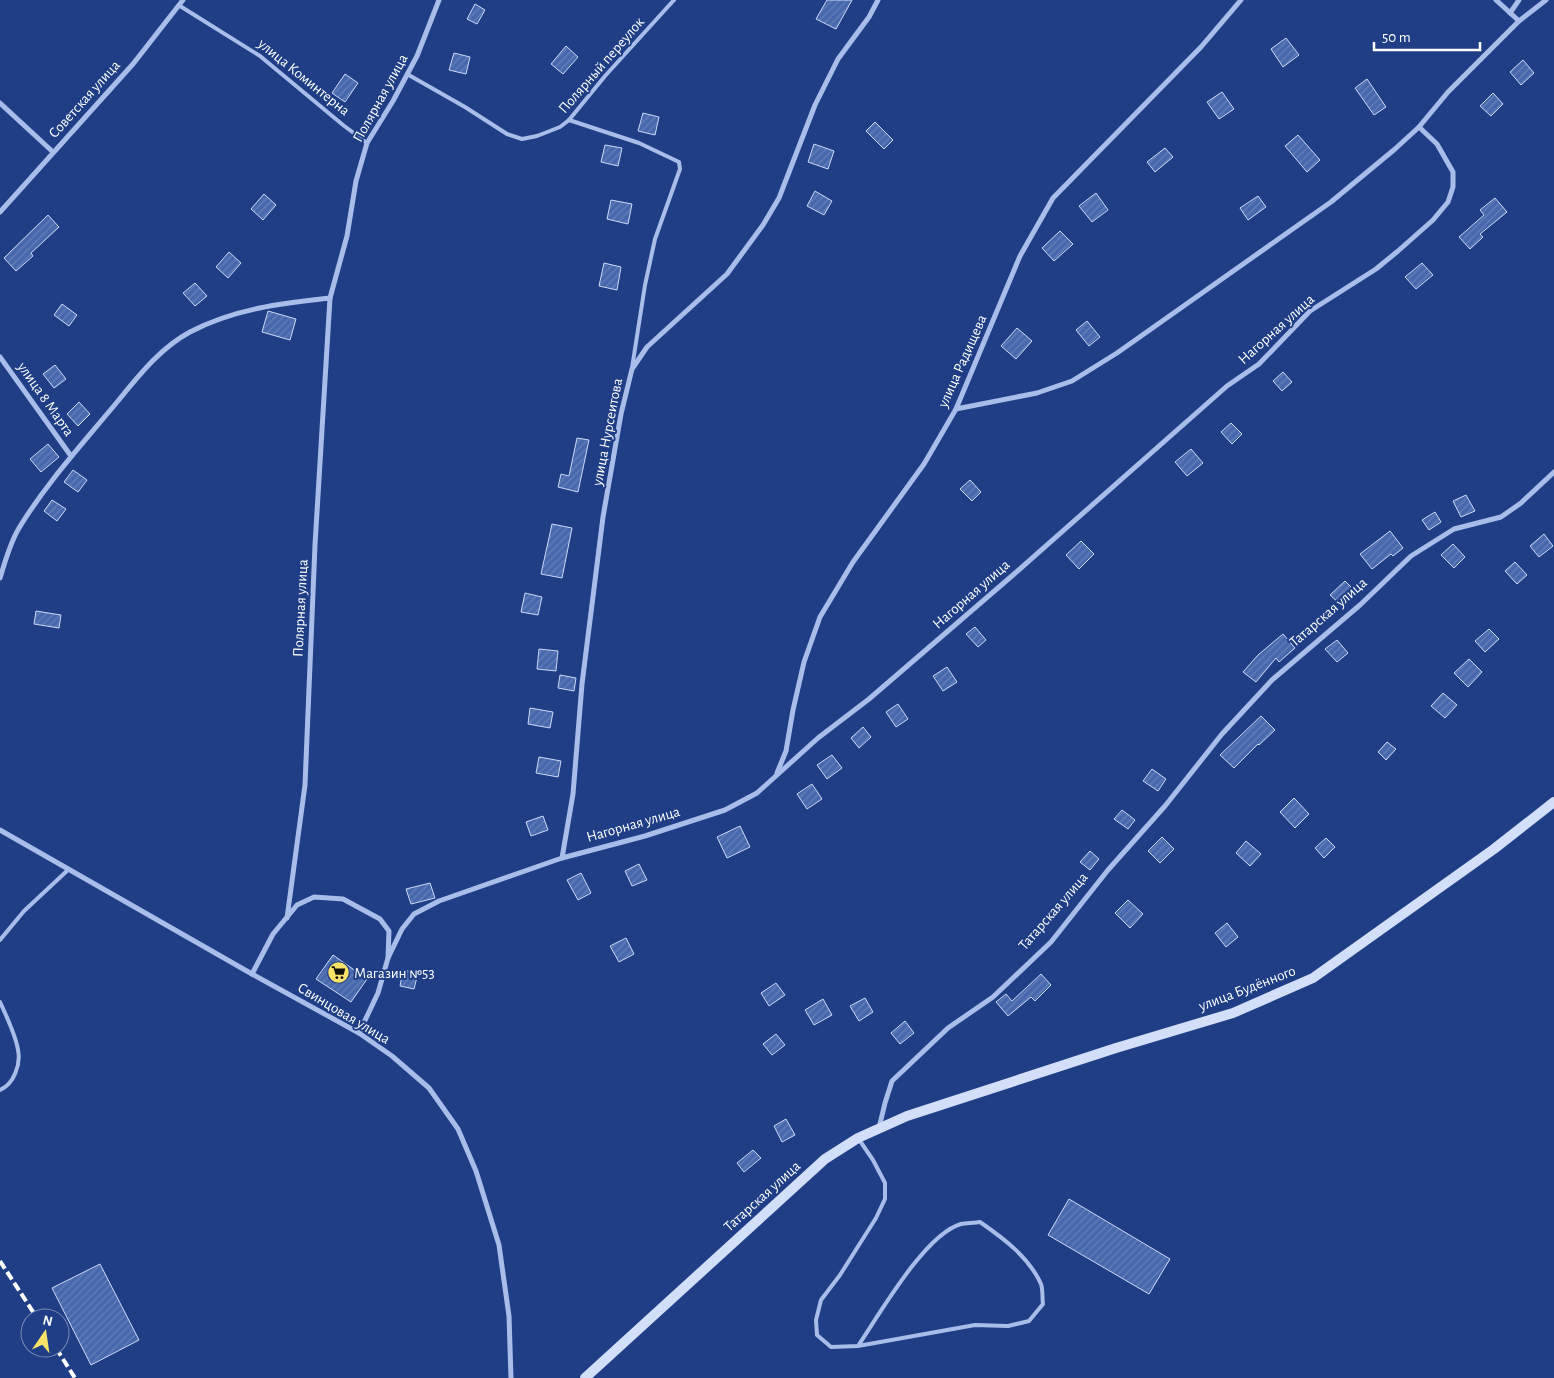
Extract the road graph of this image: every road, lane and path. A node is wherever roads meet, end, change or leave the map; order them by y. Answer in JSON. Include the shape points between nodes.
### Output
{"nodes":[{"id":1,"x":174,"y":0,"type":"edge"},
{"id":2,"x":183,"y":0,"type":"edge"},
{"id":3,"x":439,"y":0,"type":"edge"},
{"id":4,"x":674,"y":0,"type":"edge"},
{"id":5,"x":878,"y":0,"type":"edge"},
{"id":6,"x":1241,"y":0,"type":"edge"},
{"id":7,"x":1496,"y":0,"type":"edge"},
{"id":8,"x":1518,"y":0,"type":"edge"},
{"id":9,"x":1546,"y":0,"type":"edge"},
{"id":10,"x":180,"y":6,"type":"junction"},
{"id":11,"x":1510,"y":13,"type":"junction"},
{"id":12,"x":1519,"y":21,"type":"junction"},
{"id":13,"x":407,"y":74,"type":"junction"},
{"id":14,"x":0,"y":103,"type":"edge"},
{"id":15,"x":569,"y":120,"type":"junction"},
{"id":16,"x":1419,"y":127,"type":"junction"},
{"id":17,"x":367,"y":143,"type":"junction"},
{"id":18,"x":53,"y":152,"type":"junction"},
{"id":19,"x":0,"y":212,"type":"edge"},
{"id":20,"x":330,"y":298,"type":"junction"},
{"id":21,"x":0,"y":357,"type":"edge"},
{"id":22,"x":632,"y":369,"type":"junction"},
{"id":23,"x":956,"y":408,"type":"junction"},
{"id":24,"x":72,"y":456,"type":"junction"},
{"id":25,"x":1554,"y":472,"type":"edge"},
{"id":26,"x":0,"y":578,"type":"edge"},
{"id":27,"x":776,"y":776,"type":"junction"},
{"id":28,"x":1554,"y":802,"type":"edge"},
{"id":29,"x":0,"y":830,"type":"edge"},
{"id":30,"x":562,"y":858,"type":"junction"},
{"id":31,"x":69,"y":869,"type":"junction"},
{"id":32,"x":287,"y":918,"type":"junction"},
{"id":33,"x":0,"y":940,"type":"edge"},
{"id":34,"x":388,"y":958,"type":"junction"},
{"id":35,"x":252,"y":974,"type":"junction"},
{"id":36,"x":0,"y":1002,"type":"edge"},
{"id":37,"x":360,"y":1034,"type":"junction"},
{"id":38,"x":0,"y":1090,"type":"edge"},
{"id":39,"x":879,"y":1128,"type":"junction"},
{"id":40,"x":858,"y":1138,"type":"junction"},
{"id":41,"x":858,"y":1346,"type":"junction"},
{"id":42,"x":511,"y":1378,"type":"edge"},
{"id":43,"x":584,"y":1378,"type":"edge"}],
"edges":[{"from":1,"to":10,"type":"street","name":"улица Коминтерна"},
{"from":2,"to":10,"type":"street","name":"Советская улица"},
{"from":3,"to":13,"type":"street","name":"Полярная улица"},
{"from":4,"to":15,"type":"lane","name":"Полярный переулок"},
{"from":5,"to":22,"type":"street","name":"улица Нурсеитова","via":[[838,59],[764,226],[728,274],[647,347]]},
{"from":6,"to":23,"type":"street","name":"улица Радищева","via":[[1194,54],[1053,198],[1020,256]]},
{"from":7,"to":11,"type":"street"},
{"from":8,"to":11,"type":"street"},
{"from":9,"to":12,"type":"street"},
{"from":10,"to":17,"type":"lane","name":"улица Коминтерна","via":[[260,56]]},
{"from":10,"to":18,"type":"street","name":"Советская улица","via":[[133,64]]},
{"from":11,"to":12,"type":"street"},
{"from":12,"to":16,"type":"street","via":[[1448,92]]},
{"from":13,"to":15,"type":"lane","name":"Полярный переулок","via":[[507,134],[522,139],[560,127]]},
{"from":13,"to":17,"type":"street","name":"Полярная улица"},
{"from":14,"to":18,"type":"street"},
{"from":15,"to":22,"type":"lane","via":[[639,143],[679,162],[680,169],[655,239]]},
{"from":16,"to":23,"type":"street","via":[[1330,202],[1117,353],[1072,381],[1037,393]]},
{"from":16,"to":27,"type":"street","name":"Нагорная улица","via":[[1436,144],[1454,172],[1448,202],[1433,220],[1376,269],[1310,311],[1260,364],[1227,386],[1013,575]]},
{"from":17,"to":20,"type":"street","name":"Полярная улица"},
{"from":18,"to":19,"type":"street","name":"Советская улица"},
{"from":20,"to":24,"type":"street","via":[[264,307],[224,317],[189,333],[161,353]]},
{"from":20,"to":32,"type":"street","name":"Полярная улица","via":[[305,785]]},
{"from":21,"to":24,"type":"street","name":"улица 8 Марта"},
{"from":22,"to":30,"type":"street","name":"улица Нурсеитова","via":[[603,517]]},
{"from":23,"to":27,"type":"street","name":"улица Радищева","via":[[924,464],[853,562],[820,617],[804,662],[786,752]]},
{"from":24,"to":26,"type":"street","via":[[17,530]]},
{"from":25,"to":39,"type":"street","name":"Татарская улица","via":[[1501,517],[1454,529],[1411,556],[1360,605],[1272,680],[1222,734],[1051,942],[994,997],[948,1028],[892,1081]]},
{"from":27,"to":30,"type":"street","name":"Нагорная улица","via":[[756,793],[725,810]]},
{"from":28,"to":39,"type":"street","name":"улица Будённого","via":[[1494,850],[1313,978],[1233,1013],[971,1094]]},
{"from":29,"to":31,"type":"street","name":"Свинцовая улица"},
{"from":30,"to":34,"type":"street","name":"Нагорная улица","via":[[439,901],[414,914],[402,929]]},
{"from":31,"to":33,"type":"lane","via":[[24,911]]},
{"from":31,"to":35,"type":"street","name":"Свинцовая улица"},
{"from":32,"to":34,"type":"street","via":[[297,905],[314,897],[343,899],[380,919],[389,931]]},
{"from":32,"to":35,"type":"street","via":[[273,934]]},
{"from":34,"to":37,"type":"street","via":[[378,993]]},
{"from":35,"to":37,"type":"street","name":"Свинцовая улица"},
{"from":36,"to":38,"type":"lane","via":[[19,1050],[15,1077]]},
{"from":37,"to":42,"type":"street","name":"Свинцовая улица","via":[[429,1088],[458,1129],[476,1171],[499,1246],[509,1316]]},
{"from":39,"to":40,"type":"street","name":"Татарская улица"},
{"from":40,"to":41,"type":"lane","via":[[885,1183],[885,1200],[840,1275],[821,1300],[816,1320],[817,1335],[831,1346]]},
{"from":40,"to":43,"type":"street","name":"Татарская улица","via":[[825,1159]]},
{"from":41,"to":41,"type":"lane","via":[[917,1260],[937,1238],[960,1224],[980,1222],[1006,1240],[1028,1263],[1042,1285],[1043,1304],[1029,1321],[1008,1326],[975,1325]]}]}
